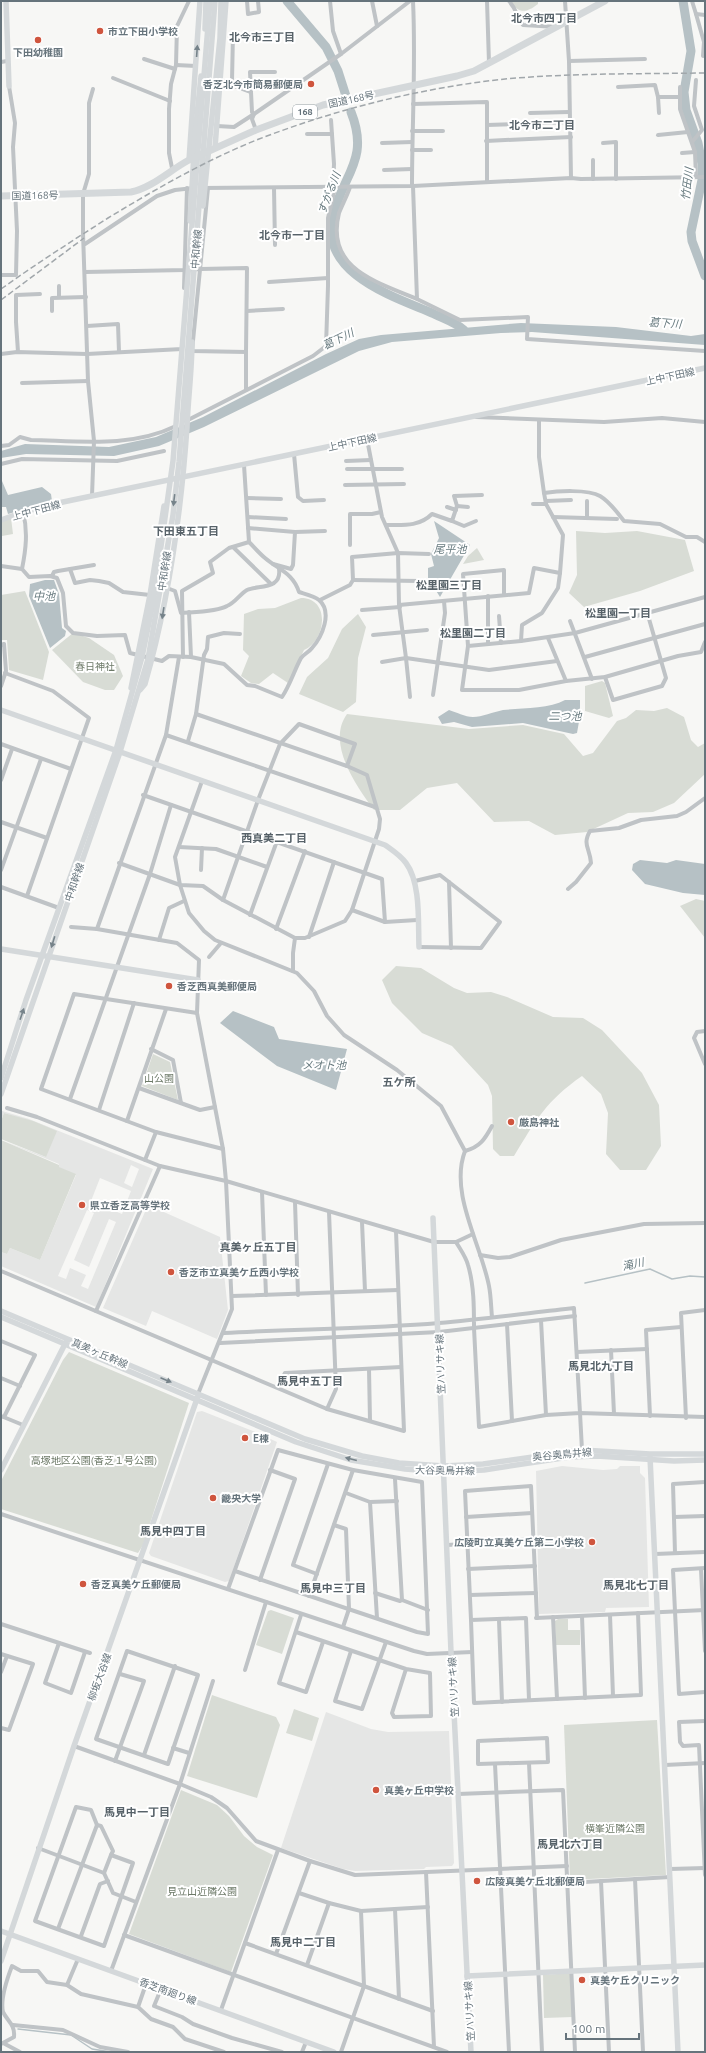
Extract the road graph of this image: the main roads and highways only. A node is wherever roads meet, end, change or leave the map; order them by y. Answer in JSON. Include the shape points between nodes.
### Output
{"nodes":[{"id":1,"x":604,"y":1,"type":"edge"},
{"id":2,"x":1,"y":196,"type":"edge"}],
"edges":[{"from":1,"to":2,"type":"highway","name":"国道168号","number":"168","via":[[489,63],[458,76],[323,105],[256,130],[189,160],[172,168],[140,190]]}]}
